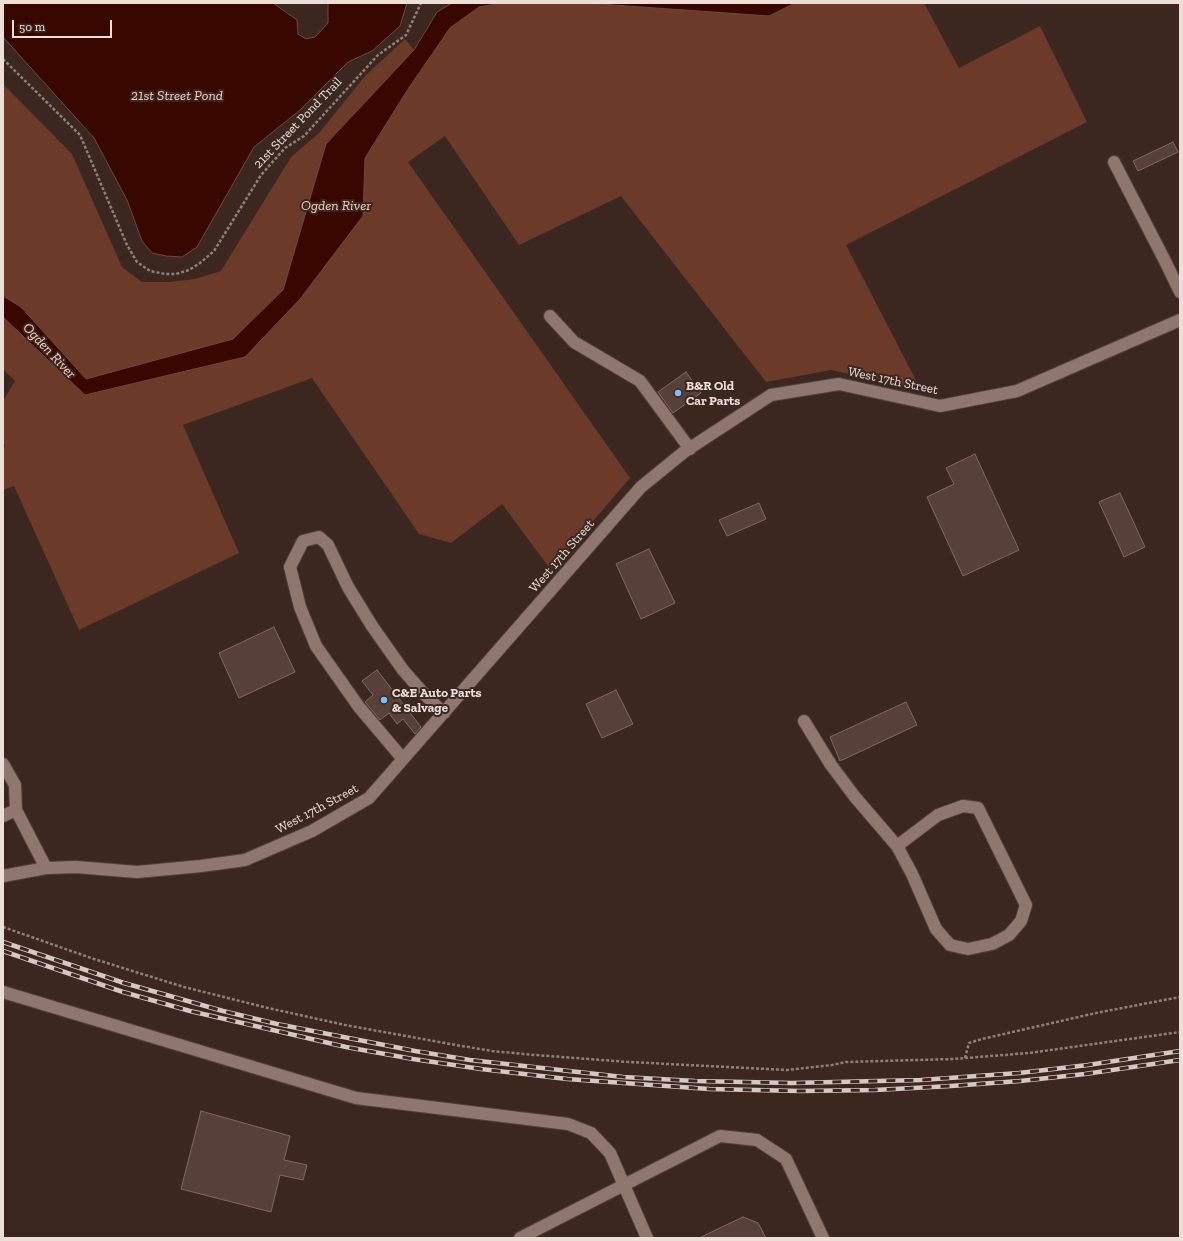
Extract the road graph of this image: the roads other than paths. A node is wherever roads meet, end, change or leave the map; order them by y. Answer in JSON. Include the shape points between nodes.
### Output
{"nodes":[{"id":1,"x":1114,"y":162,"type":"dead end"},
{"id":2,"x":1180,"y":292,"type":"edge"},
{"id":3,"x":550,"y":316,"type":"dead end"},
{"id":4,"x":1180,"y":320,"type":"edge"},
{"id":5,"x":690,"y":449,"type":"junction"},
{"id":6,"x":444,"y":713,"type":"junction"},
{"id":7,"x":804,"y":721,"type":"dead end"},
{"id":8,"x":403,"y":759,"type":"junction"},
{"id":9,"x":3,"y":764,"type":"edge"},
{"id":10,"x":16,"y":810,"type":"junction"},
{"id":11,"x":3,"y":816,"type":"edge"},
{"id":12,"x":897,"y":846,"type":"junction"},
{"id":13,"x":46,"y":868,"type":"junction"},
{"id":14,"x":3,"y":876,"type":"edge"},
{"id":15,"x":3,"y":992,"type":"edge"},
{"id":16,"x":624,"y":1184,"type":"junction"},
{"id":17,"x":520,"y":1238,"type":"edge"},
{"id":18,"x":647,"y":1238,"type":"edge"},
{"id":19,"x":823,"y":1238,"type":"edge"}],
"edges":[{"from":1,"to":2,"type":"street"},
{"from":3,"to":5,"type":"street","via":[[574,342],[640,381]]},
{"from":4,"to":5,"type":"street","name":"West 17th Street","via":[[1017,391],[940,406],[839,384],[771,395]]},
{"from":5,"to":6,"type":"street","name":"West 17th Street","via":[[641,487]]},
{"from":6,"to":8,"type":"street","name":"West 17th Street"},
{"from":6,"to":8,"type":"street","via":[[424,695],[403,670],[372,626],[348,587],[328,545],[319,537],[303,541],[290,567],[300,607],[316,646],[359,706]]},
{"from":7,"to":12,"type":"street","via":[[855,797]]},
{"from":8,"to":13,"type":"street","name":"West 17th Street","via":[[369,798],[312,831],[245,860],[137,872]]},
{"from":9,"to":10,"type":"street","via":[[15,785]]},
{"from":10,"to":11,"type":"street"},
{"from":10,"to":13,"type":"street"},
{"from":12,"to":12,"type":"street","via":[[936,929],[950,945],[968,949],[992,944],[1009,935],[1021,921],[1026,905],[978,808],[963,806],[938,815]]},
{"from":13,"to":14,"type":"street","name":"West 17th Street"},
{"from":15,"to":16,"type":"street","via":[[356,1098],[568,1124],[591,1133],[610,1153]]},
{"from":16,"to":17,"type":"street"},
{"from":16,"to":18,"type":"street"},
{"from":16,"to":19,"type":"street","via":[[720,1136],[757,1140],[786,1159]]}]}
